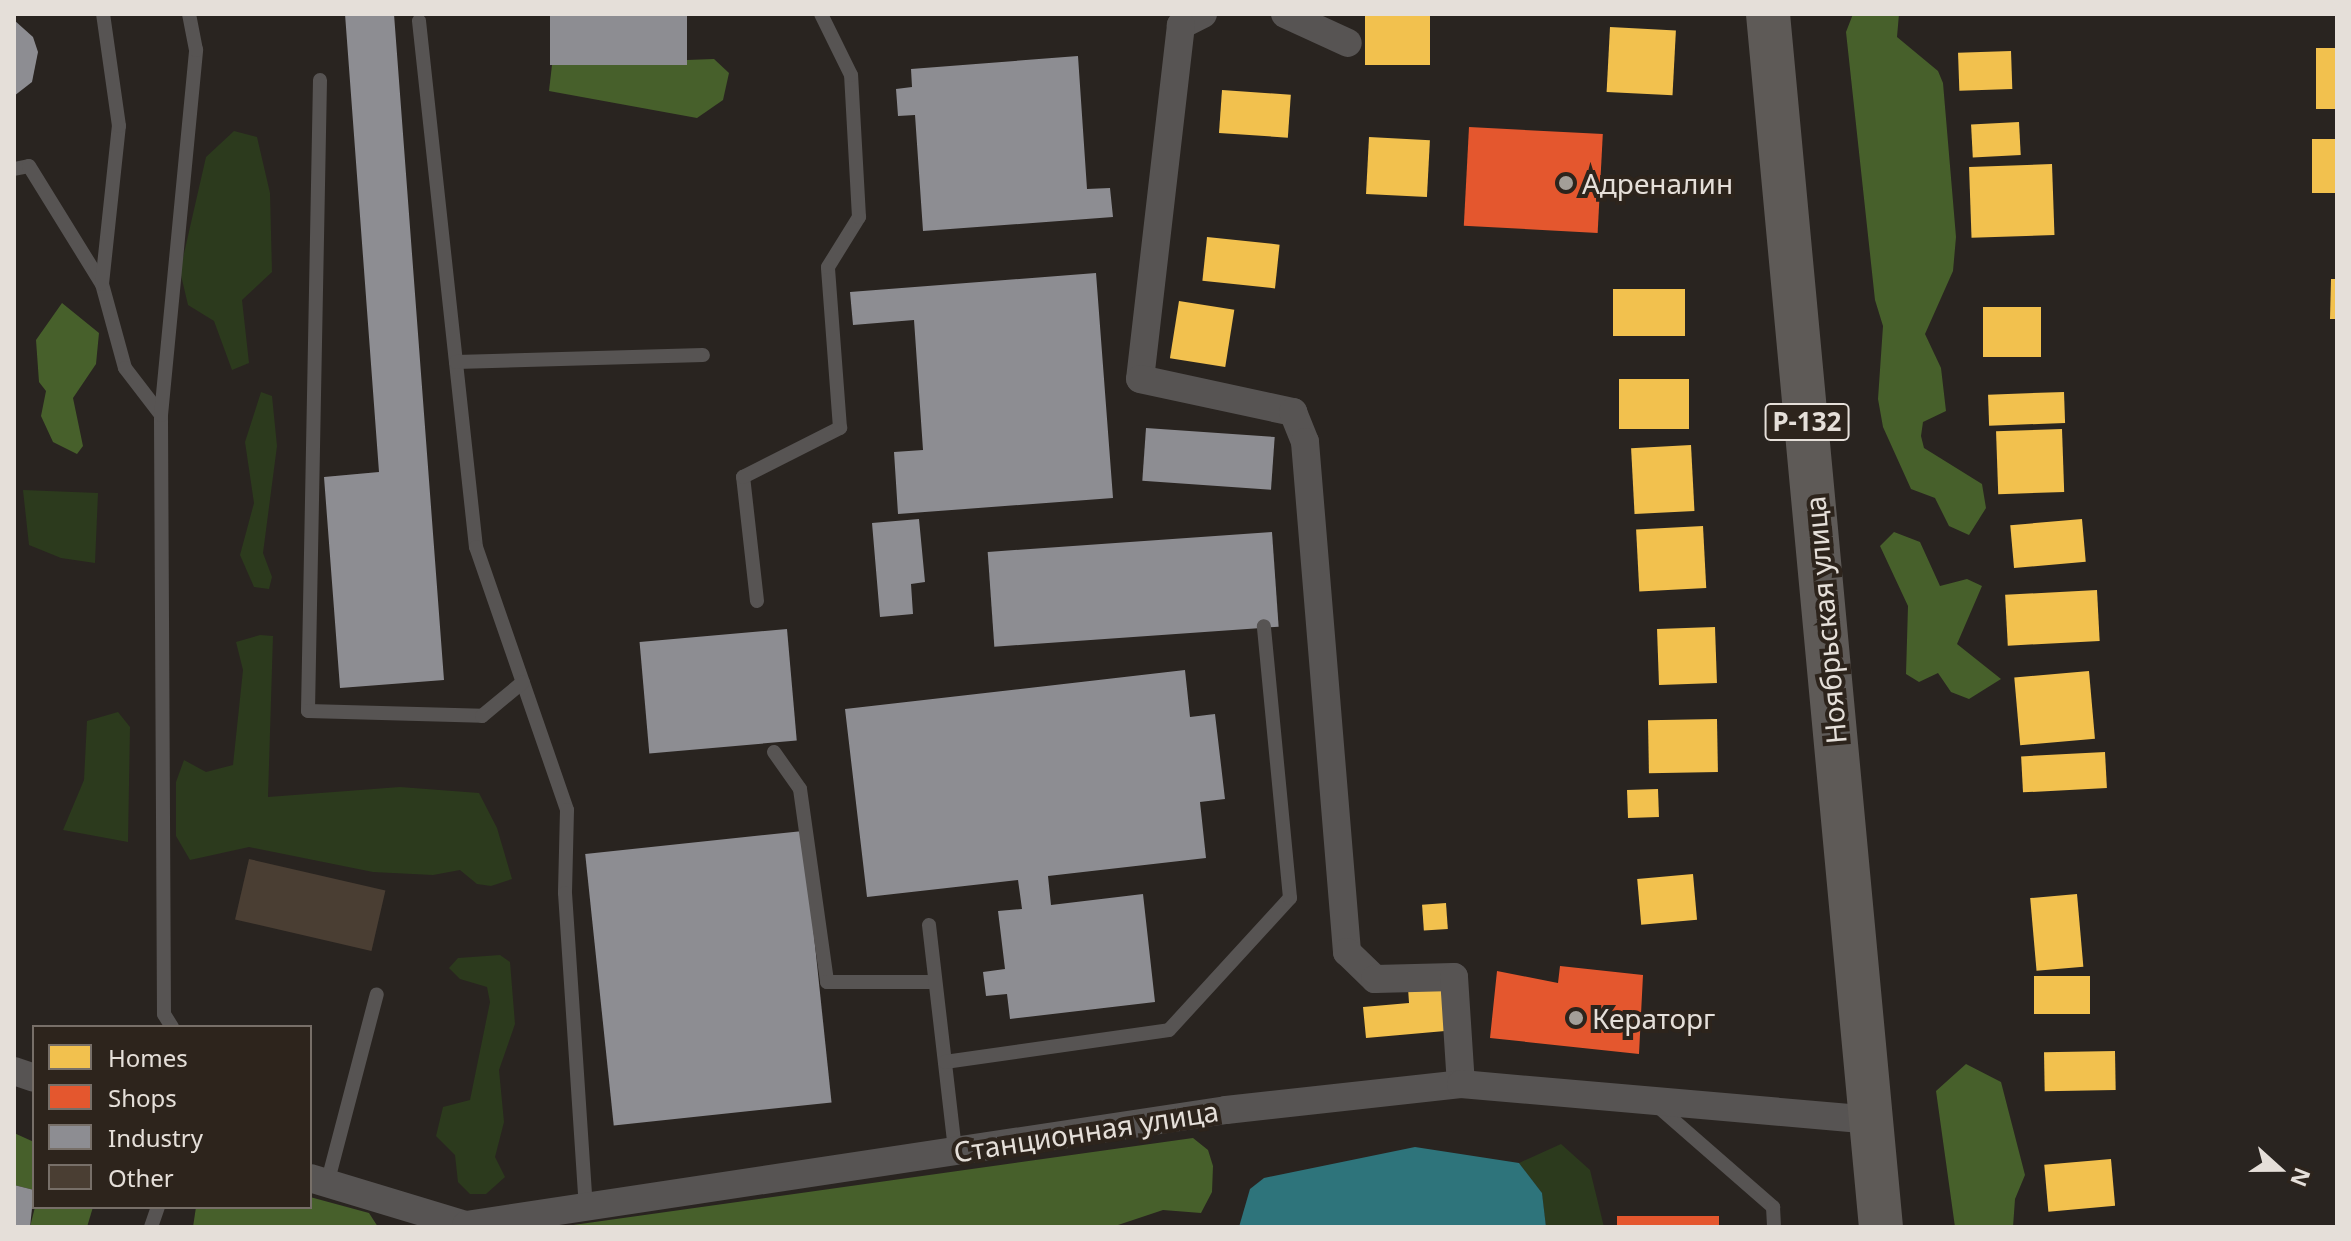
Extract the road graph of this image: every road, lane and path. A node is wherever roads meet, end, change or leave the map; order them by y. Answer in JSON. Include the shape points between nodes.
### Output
{"nodes":[{"id":1,"x":103,"y":14,"type":"edge"},
{"id":2,"x":189,"y":14,"type":"edge"},
{"id":3,"x":821,"y":14,"type":"edge"},
{"id":4,"x":1203,"y":14,"type":"edge"},
{"id":5,"x":1285,"y":14,"type":"edge"},
{"id":6,"x":1768,"y":14,"type":"edge"},
{"id":7,"x":419,"y":21,"type":"dead end"},
{"id":8,"x":1348,"y":43,"type":"dead end"},
{"id":9,"x":320,"y":80,"type":"dead end"},
{"id":10,"x":14,"y":169,"type":"edge"},
{"id":11,"x":102,"y":284,"type":"junction"},
{"id":12,"x":703,"y":355,"type":"dead end"},
{"id":13,"x":456,"y":362,"type":"junction"},
{"id":14,"x":161,"y":415,"type":"junction"},
{"id":15,"x":757,"y":601,"type":"dead end"},
{"id":16,"x":1264,"y":626,"type":"dead end"},
{"id":17,"x":523,"y":682,"type":"junction"},
{"id":18,"x":774,"y":752,"type":"dead end"},
{"id":19,"x":929,"y":925,"type":"dead end"},
{"id":20,"x":935,"y":982,"type":"junction"},
{"id":21,"x":377,"y":994,"type":"dead end"},
{"id":22,"x":171,"y":1025,"type":"edge"},
{"id":23,"x":945,"y":1062,"type":"junction"},
{"id":24,"x":1461,"y":1084,"type":"junction"},
{"id":25,"x":1652,"y":1101,"type":"junction"},
{"id":26,"x":1872,"y":1120,"type":"junction"},
{"id":27,"x":955,"y":1151,"type":"junction"},
{"id":28,"x":318,"y":1181,"type":"edge"},
{"id":29,"x":586,"y":1207,"type":"junction"},
{"id":30,"x":421,"y":1220,"type":"edge"},
{"id":31,"x":1774,"y":1227,"type":"edge"},
{"id":32,"x":1881,"y":1227,"type":"edge"}],
"edges":[{"from":1,"to":11,"type":"lane","via":[[119,126]]},
{"from":2,"to":14,"type":"lane","via":[[196,50]]},
{"from":3,"to":15,"type":"lane","via":[[851,75],[859,217],[828,267],[840,428],[743,477]]},
{"from":4,"to":24,"type":"street","via":[[1181,25],[1140,379],[1293,412],[1305,442],[1347,952],[1375,979],[1454,977]]},
{"from":5,"to":8,"type":"street"},
{"from":6,"to":26,"type":"highway","name":"Ноябрьская улица","number":"Р-132"},
{"from":7,"to":13,"type":"lane"},
{"from":9,"to":17,"type":"lane","via":[[308,711],[482,716]]},
{"from":10,"to":11,"type":"lane","via":[[29,166]]},
{"from":11,"to":14,"type":"lane","via":[[125,368]]},
{"from":12,"to":13,"type":"lane"},
{"from":13,"to":17,"type":"lane","via":[[476,547]]},
{"from":14,"to":22,"type":"lane","via":[[164,1014]]},
{"from":16,"to":23,"type":"lane","via":[[1290,898],[1169,1030]]},
{"from":17,"to":29,"type":"lane","via":[[567,810],[565,893]]},
{"from":18,"to":20,"type":"lane","via":[[800,789],[827,982]]},
{"from":19,"to":20,"type":"lane"},
{"from":20,"to":23,"type":"lane"},
{"from":21,"to":28,"type":"lane"},
{"from":23,"to":27,"type":"lane"},
{"from":24,"to":25,"type":"street","name":"Станционная улица"},
{"from":24,"to":27,"type":"street","name":"Станционная улица","via":[[1226,1110]]},
{"from":25,"to":26,"type":"street","name":"Станционная улица"},
{"from":25,"to":31,"type":"lane","via":[[1773,1207]]},
{"from":26,"to":32,"type":"highway","name":"Ноябрьская улица","number":"Р-132"},
{"from":27,"to":29,"type":"street","name":"Станционная улица"},
{"from":28,"to":30,"type":"street","name":"Станционная улица"},
{"from":29,"to":30,"type":"street","name":"Станционная улица","via":[[466,1225]]}]}
